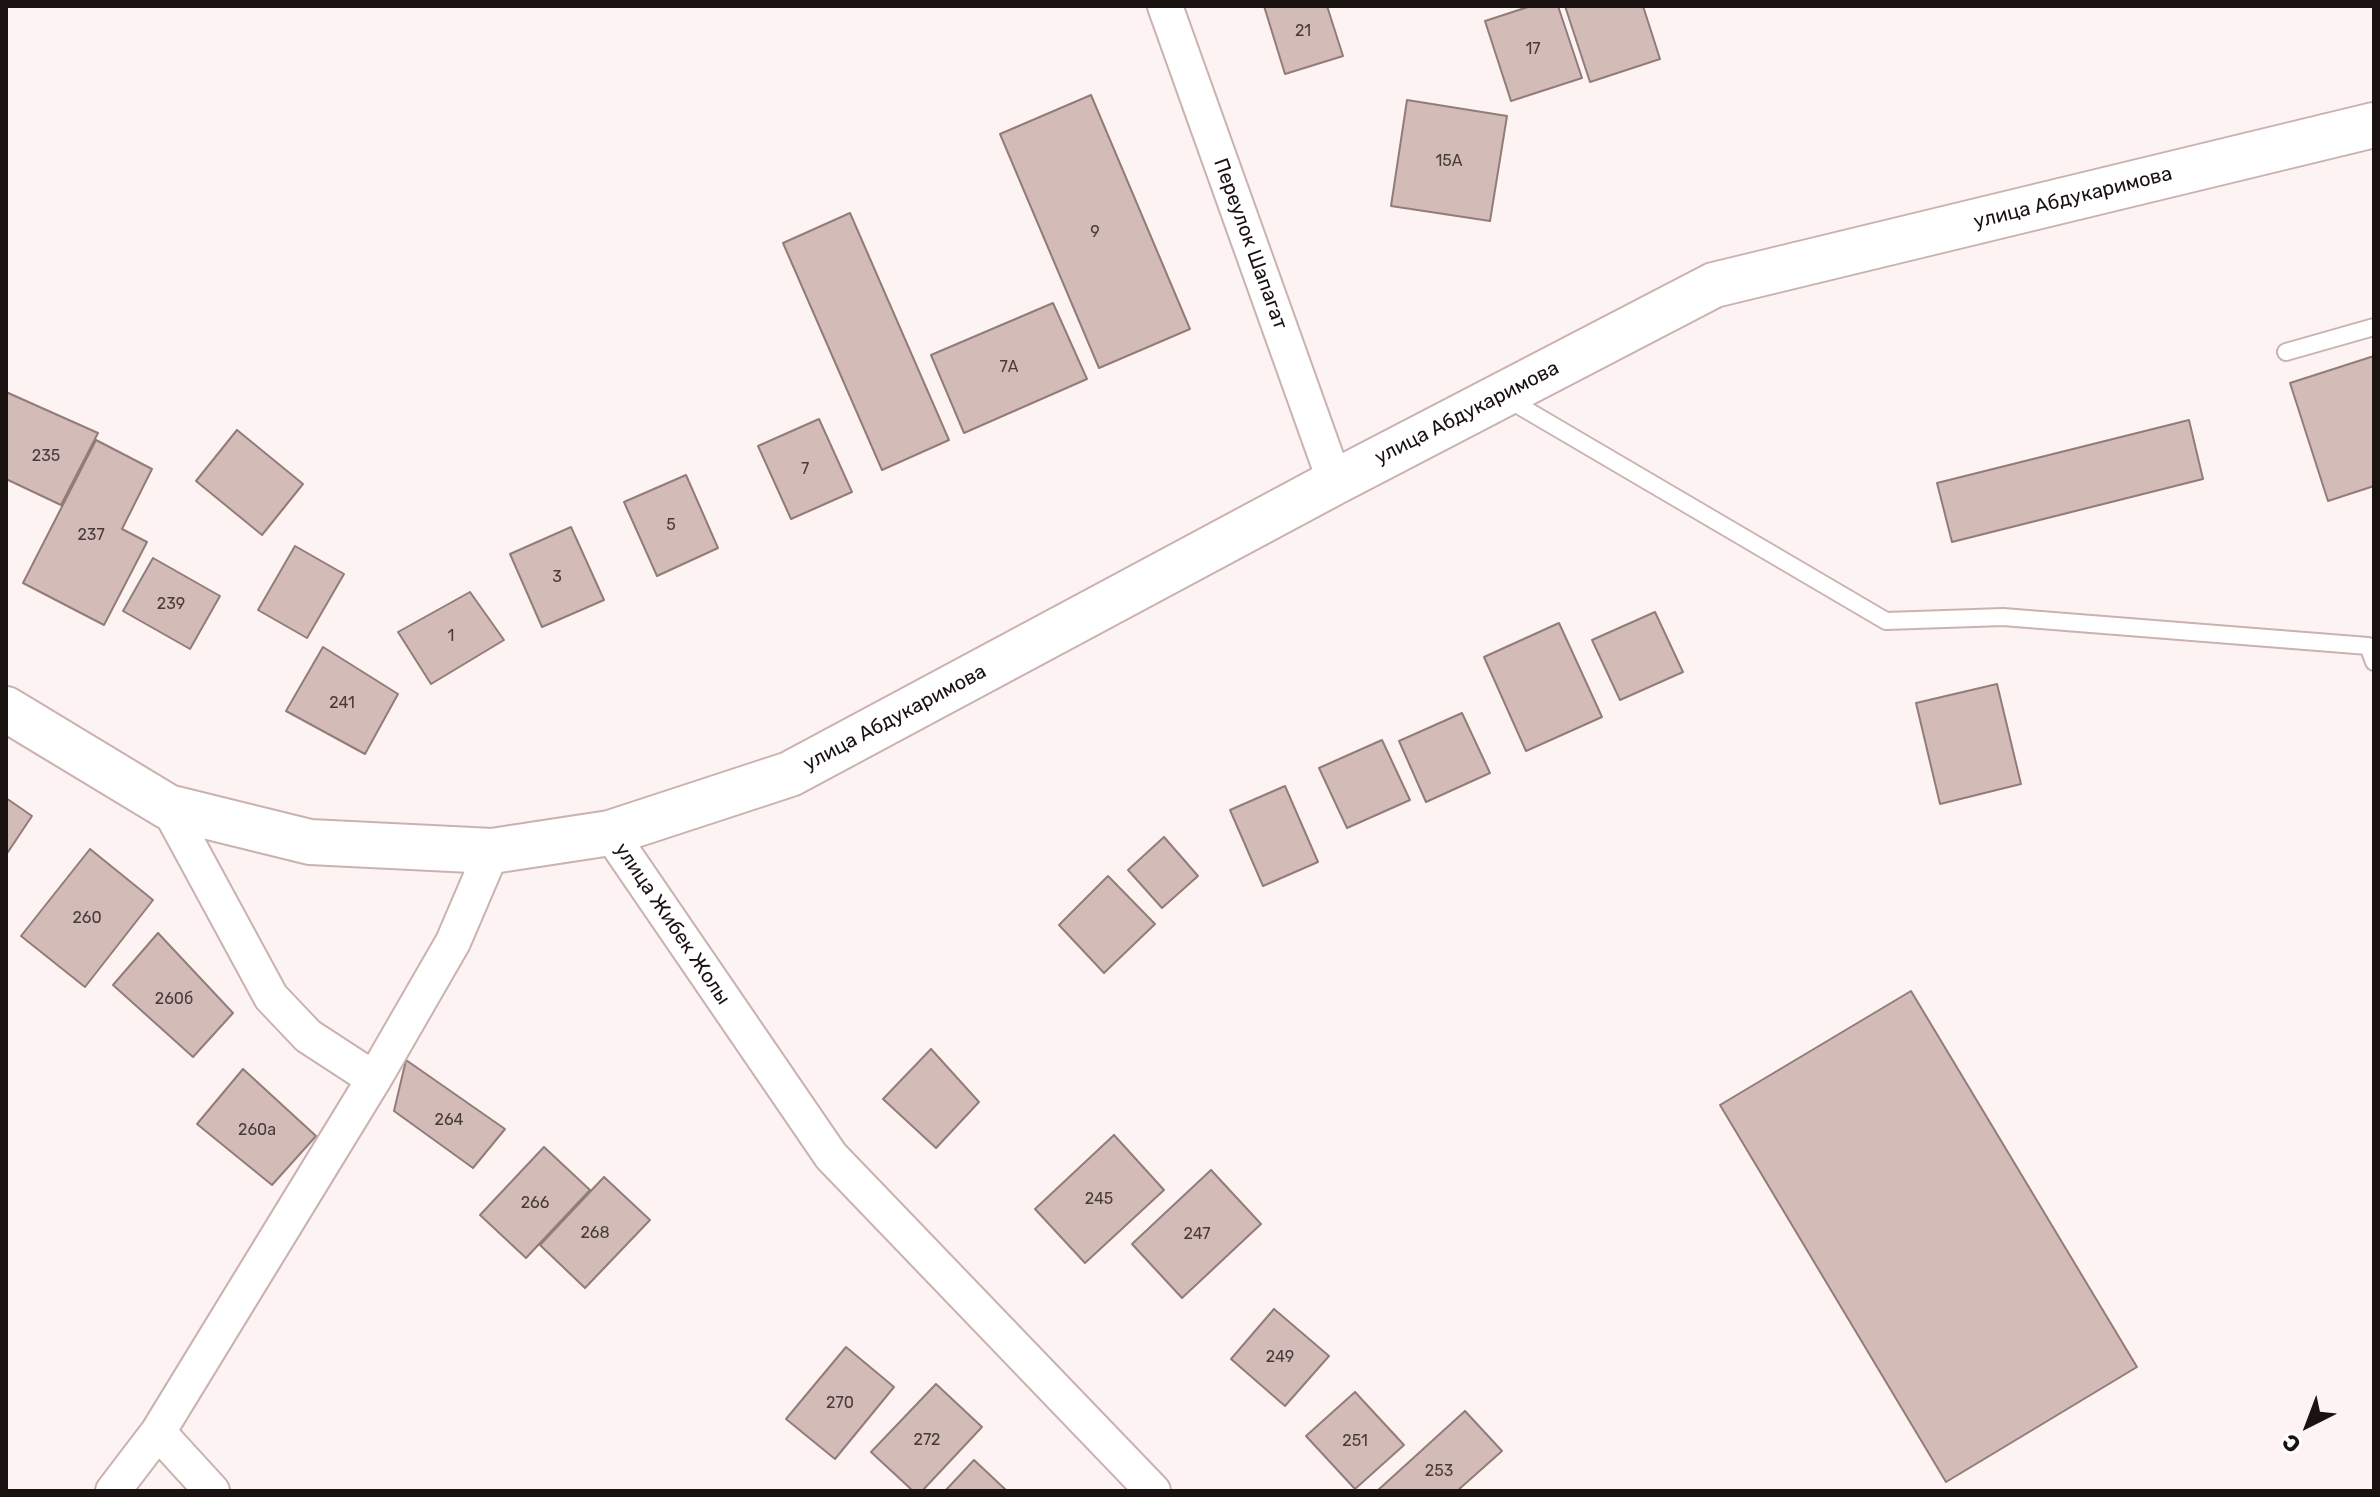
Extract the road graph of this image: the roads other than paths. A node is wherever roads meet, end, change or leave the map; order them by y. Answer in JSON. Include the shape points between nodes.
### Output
{"nodes":[{"id":1,"x":1165,"y":6,"type":"edge"},
{"id":2,"x":2374,"y":125,"type":"edge"},
{"id":3,"x":2374,"y":327,"type":"edge"},
{"id":4,"x":2286,"y":352,"type":"dead end"},
{"id":5,"x":1501,"y":395,"type":"junction"},
{"id":6,"x":1335,"y":482,"type":"junction"},
{"id":7,"x":2374,"y":662,"type":"edge"},
{"id":8,"x":6,"y":709,"type":"edge"},
{"id":9,"x":168,"y":807,"type":"junction"},
{"id":10,"x":610,"y":833,"type":"junction"},
{"id":11,"x":492,"y":851,"type":"junction"},
{"id":12,"x":374,"y":1079,"type":"junction"},
{"id":13,"x":158,"y":1432,"type":"junction"},
{"id":14,"x":113,"y":1491,"type":"edge"},
{"id":15,"x":212,"y":1491,"type":"edge"},
{"id":16,"x":1153,"y":1491,"type":"edge"}],
"edges":[{"from":1,"to":6,"type":"street","name":"Переулок Шапагат"},
{"from":2,"to":5,"type":"main road","name":"улица Абдукаримова","via":[[1714,285]]},
{"from":3,"to":4,"type":"lane"},
{"from":5,"to":6,"type":"main road","name":"улица Абдукаримова"},
{"from":5,"to":7,"type":"lane","via":[[1886,621],[2003,617],[2353,644],[2368,646]]},
{"from":6,"to":10,"type":"main road","name":"улица Абдукаримова","via":[[790,774]]},
{"from":8,"to":9,"type":"main road","name":"улица Жибек Жолы"},
{"from":9,"to":11,"type":"main road","name":"улица Жибек Жолы","via":[[310,842]]},
{"from":9,"to":12,"type":"street","via":[[271,997],[308,1036]]},
{"from":10,"to":11,"type":"main road","name":"улица Жибек Жолы"},
{"from":10,"to":16,"type":"street","name":"улица Жибек Жолы","via":[[831,1156]]},
{"from":11,"to":12,"type":"street","via":[[453,942]]},
{"from":12,"to":13,"type":"street"},
{"from":13,"to":14,"type":"street"},
{"from":13,"to":15,"type":"street"}]}
